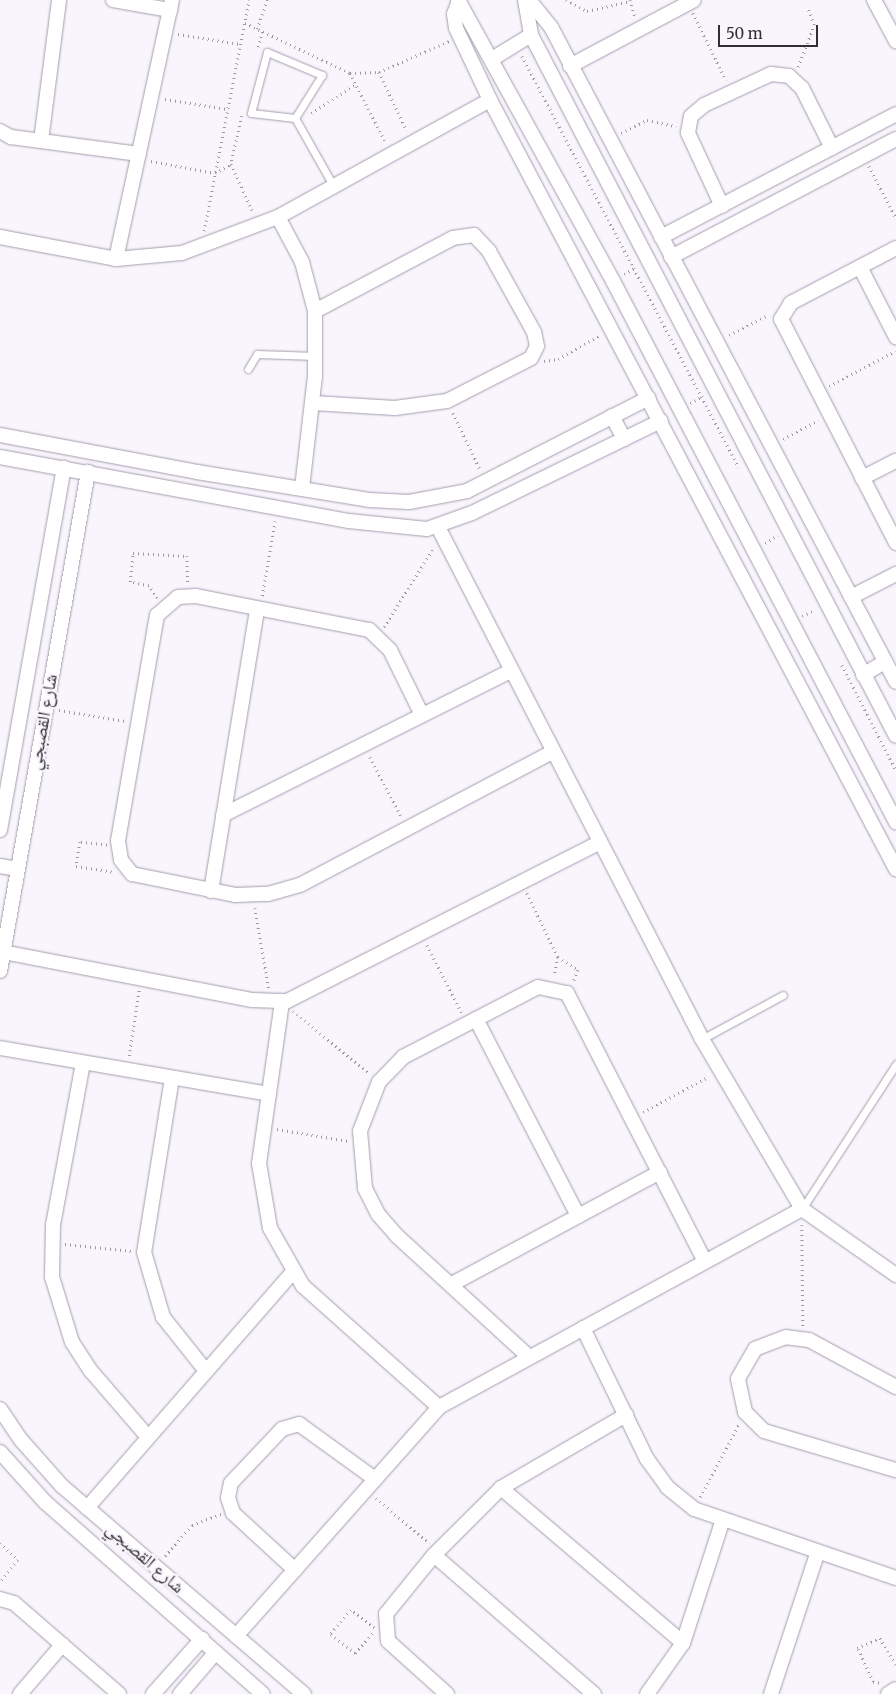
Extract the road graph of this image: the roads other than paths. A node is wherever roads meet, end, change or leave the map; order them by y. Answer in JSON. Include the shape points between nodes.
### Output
{"nodes":[{"id":1,"x":59,"y":0,"type":"edge"},
{"id":2,"x":113,"y":0,"type":"edge"},
{"id":3,"x":525,"y":0,"type":"edge"},
{"id":4,"x":529,"y":0,"type":"edge"},
{"id":5,"x":874,"y":0,"type":"edge"},
{"id":6,"x":458,"y":1,"type":"edge"},
{"id":7,"x":691,"y":2,"type":"edge"},
{"id":8,"x":171,"y":5,"type":"edge"},
{"id":9,"x":531,"y":35,"type":"junction"},
{"id":10,"x":896,"y":41,"type":"edge"},
{"id":11,"x":492,"y":59,"type":"junction"},
{"id":12,"x":570,"y":66,"type":"junction"},
{"id":13,"x":490,"y":100,"type":"junction"},
{"id":14,"x":896,"y":114,"type":"edge"},
{"id":15,"x":296,"y":120,"type":"junction"},
{"id":16,"x":0,"y":132,"type":"edge"},
{"id":17,"x":896,"y":139,"type":"edge"},
{"id":18,"x":40,"y":141,"type":"junction"},
{"id":19,"x":832,"y":148,"type":"junction"},
{"id":20,"x":138,"y":156,"type":"junction"},
{"id":21,"x":334,"y":186,"type":"junction"},
{"id":22,"x":637,"y":192,"type":"junction"},
{"id":23,"x":618,"y":202,"type":"junction"},
{"id":24,"x":722,"y":206,"type":"junction"},
{"id":25,"x":278,"y":217,"type":"junction"},
{"id":26,"x":693,"y":221,"type":"junction"},
{"id":27,"x":661,"y":237,"type":"junction"},
{"id":28,"x":0,"y":238,"type":"edge"},
{"id":29,"x":703,"y":240,"type":"junction"},
{"id":30,"x":896,"y":248,"type":"edge"},
{"id":31,"x":671,"y":257,"type":"junction"},
{"id":32,"x":116,"y":259,"type":"junction"},
{"id":33,"x":860,"y":267,"type":"junction"},
{"id":34,"x":613,"y":281,"type":"junction"},
{"id":35,"x":593,"y":293,"type":"junction"},
{"id":36,"x":315,"y":311,"type":"junction"},
{"id":37,"x":896,"y":337,"type":"edge"},
{"id":38,"x":316,"y":356,"type":"junction"},
{"id":39,"x":248,"y":369,"type":"dead end"},
{"id":40,"x":648,"y":398,"type":"junction"},
{"id":41,"x":313,"y":403,"type":"junction"},
{"id":42,"x":612,"y":416,"type":"junction"},
{"id":43,"x":661,"y":421,"type":"junction"},
{"id":44,"x":0,"y":435,"type":"edge"},
{"id":45,"x":624,"y":439,"type":"junction"},
{"id":46,"x":0,"y":457,"type":"edge"},
{"id":47,"x":896,"y":461,"type":"edge"},
{"id":48,"x":64,"y":468,"type":"junction"},
{"id":49,"x":88,"y":472,"type":"junction"},
{"id":50,"x":197,"y":472,"type":"junction"},
{"id":51,"x":862,"y":478,"type":"junction"},
{"id":52,"x":302,"y":488,"type":"junction"},
{"id":53,"x":203,"y":495,"type":"junction"},
{"id":54,"x":804,"y":508,"type":"junction"},
{"id":55,"x":56,"y":512,"type":"junction"},
{"id":56,"x":79,"y":516,"type":"junction"},
{"id":57,"x":787,"y":523,"type":"junction"},
{"id":58,"x":440,"y":532,"type":"junction"},
{"id":59,"x":896,"y":543,"type":"edge"},
{"id":60,"x":896,"y":574,"type":"edge"},
{"id":61,"x":851,"y":597,"type":"junction"},
{"id":62,"x":258,"y":610,"type":"junction"},
{"id":63,"x":800,"y":636,"type":"junction"},
{"id":64,"x":781,"y":648,"type":"junction"},
{"id":65,"x":886,"y":662,"type":"junction"},
{"id":66,"x":510,"y":671,"type":"junction"},
{"id":67,"x":863,"y":675,"type":"junction"},
{"id":68,"x":896,"y":682,"type":"edge"},
{"id":69,"x":422,"y":715,"type":"junction"},
{"id":70,"x":896,"y":736,"type":"edge"},
{"id":71,"x":552,"y":752,"type":"junction"},
{"id":72,"x":2,"y":808,"type":"edge"},
{"id":73,"x":223,"y":815,"type":"junction"},
{"id":74,"x":896,"y":822,"type":"edge"},
{"id":75,"x":0,"y":830,"type":"edge"},
{"id":76,"x":598,"y":843,"type":"junction"},
{"id":77,"x":0,"y":866,"type":"edge"},
{"id":78,"x":17,"y":869,"type":"junction"},
{"id":79,"x":896,"y":869,"type":"edge"},
{"id":80,"x":211,"y":891,"type":"junction"},
{"id":81,"x":3,"y":952,"type":"junction"},
{"id":82,"x":0,"y":971,"type":"edge"},
{"id":83,"x":783,"y":995,"type":"dead end"},
{"id":84,"x":277,"y":1002,"type":"junction"},
{"id":85,"x":472,"y":1021,"type":"junction"},
{"id":86,"x":702,"y":1039,"type":"junction"},
{"id":87,"x":0,"y":1048,"type":"edge"},
{"id":88,"x":83,"y":1062,"type":"junction"},
{"id":89,"x":896,"y":1064,"type":"edge"},
{"id":90,"x":172,"y":1078,"type":"junction"},
{"id":91,"x":269,"y":1094,"type":"junction"},
{"id":92,"x":660,"y":1172,"type":"junction"},
{"id":93,"x":802,"y":1209,"type":"junction"},
{"id":94,"x":578,"y":1216,"type":"junction"},
{"id":95,"x":705,"y":1261,"type":"junction"},
{"id":96,"x":293,"y":1272,"type":"junction"},
{"id":97,"x":896,"y":1275,"type":"edge"},
{"id":98,"x":452,"y":1284,"type":"junction"},
{"id":99,"x":583,"y":1328,"type":"junction"},
{"id":100,"x":528,"y":1356,"type":"junction"},
{"id":101,"x":206,"y":1371,"type":"junction"},
{"id":102,"x":896,"y":1387,"type":"edge"},
{"id":103,"x":439,"y":1407,"type":"junction"},
{"id":104,"x":0,"y":1408,"type":"edge"},
{"id":105,"x":626,"y":1415,"type":"junction"},
{"id":106,"x":148,"y":1437,"type":"junction"},
{"id":107,"x":0,"y":1452,"type":"edge"},
{"id":108,"x":896,"y":1470,"type":"edge"},
{"id":109,"x":371,"y":1484,"type":"junction"},
{"id":110,"x":501,"y":1488,"type":"junction"},
{"id":111,"x":87,"y":1508,"type":"junction"},
{"id":112,"x":722,"y":1522,"type":"junction"},
{"id":113,"x":436,"y":1553,"type":"junction"},
{"id":114,"x":817,"y":1554,"type":"junction"},
{"id":115,"x":295,"y":1570,"type":"junction"},
{"id":116,"x":896,"y":1578,"type":"edge"},
{"id":117,"x":0,"y":1599,"type":"edge"},
{"id":118,"x":236,"y":1636,"type":"junction"},
{"id":119,"x":202,"y":1639,"type":"junction"},
{"id":120,"x":683,"y":1643,"type":"junction"},
{"id":121,"x":62,"y":1645,"type":"junction"},
{"id":122,"x":216,"y":1652,"type":"junction"},
{"id":123,"x":896,"y":1689,"type":"edge"},
{"id":124,"x":20,"y":1694,"type":"edge"},
{"id":125,"x":119,"y":1694,"type":"edge"},
{"id":126,"x":153,"y":1694,"type":"edge"},
{"id":127,"x":180,"y":1694,"type":"edge"},
{"id":128,"x":263,"y":1694,"type":"edge"},
{"id":129,"x":304,"y":1694,"type":"edge"},
{"id":130,"x":447,"y":1694,"type":"edge"},
{"id":131,"x":594,"y":1694,"type":"edge"},
{"id":132,"x":647,"y":1694,"type":"edge"},
{"id":133,"x":771,"y":1694,"type":"edge"},
{"id":134,"x":888,"y":1694,"type":"edge"}],
"edges":[{"from":1,"to":18,"type":"street"},
{"from":2,"to":8,"type":"street"},
{"from":3,"to":9,"type":"street"},
{"from":4,"to":12,"type":"street","via":[[551,27]]},
{"from":5,"to":10,"type":"street"},
{"from":6,"to":11,"type":"street"},
{"from":6,"to":13,"type":"street","via":[[454,14],[459,36]]},
{"from":7,"to":12,"type":"street"},
{"from":8,"to":20,"type":"street"},
{"from":9,"to":11,"type":"street"},
{"from":9,"to":23,"type":"street"},
{"from":11,"to":34,"type":"street"},
{"from":12,"to":22,"type":"street"},
{"from":13,"to":21,"type":"street"},
{"from":13,"to":35,"type":"street"},
{"from":14,"to":19,"type":"street"},
{"from":15,"to":15,"type":"lane","via":[[322,75],[267,52],[250,113]]},
{"from":15,"to":21,"type":"lane"},
{"from":16,"to":18,"type":"street"},
{"from":17,"to":29,"type":"street"},
{"from":18,"to":20,"type":"street"},
{"from":19,"to":24,"type":"street"},
{"from":19,"to":24,"type":"street","via":[[796,81],[771,74],[696,109],[688,133]]},
{"from":20,"to":32,"type":"street"},
{"from":21,"to":25,"type":"street"},
{"from":22,"to":23,"type":"street"},
{"from":22,"to":27,"type":"street"},
{"from":23,"to":57,"type":"street"},
{"from":24,"to":26,"type":"street"},
{"from":25,"to":32,"type":"street","via":[[161,258]]},
{"from":25,"to":36,"type":"street","via":[[302,262]]},
{"from":26,"to":27,"type":"street"},
{"from":26,"to":29,"type":"street"},
{"from":27,"to":31,"type":"street"},
{"from":28,"to":32,"type":"street"},
{"from":29,"to":31,"type":"street"},
{"from":30,"to":33,"type":"street"},
{"from":31,"to":54,"type":"street"},
{"from":33,"to":37,"type":"street"},
{"from":33,"to":51,"type":"street","via":[[791,302],[783,312],[782,326]]},
{"from":34,"to":35,"type":"street"},
{"from":34,"to":63,"type":"street"},
{"from":35,"to":40,"type":"street"},
{"from":36,"to":38,"type":"street"},
{"from":36,"to":41,"type":"street","via":[[453,238],[474,235],[483,241],[534,332],[537,346],[530,358],[447,401],[395,408]]},
{"from":38,"to":39,"type":"lane","via":[[257,354]]},
{"from":38,"to":41,"type":"street"},
{"from":40,"to":42,"type":"street"},
{"from":40,"to":43,"type":"street"},
{"from":41,"to":52,"type":"street"},
{"from":42,"to":45,"type":"street"},
{"from":42,"to":52,"type":"street","via":[[486,481],[448,496],[409,502]]},
{"from":43,"to":45,"type":"street"},
{"from":43,"to":64,"type":"street"},
{"from":44,"to":50,"type":"street"},
{"from":45,"to":58,"type":"street"},
{"from":46,"to":48,"type":"street"},
{"from":47,"to":51,"type":"street"},
{"from":48,"to":49,"type":"street"},
{"from":48,"to":55,"type":"street","name":"شارع القصبجي"},
{"from":49,"to":53,"type":"street"},
{"from":49,"to":56,"type":"street","name":"شارع القصبجي"},
{"from":50,"to":52,"type":"street"},
{"from":50,"to":53,"type":"street"},
{"from":51,"to":59,"type":"street"},
{"from":53,"to":58,"type":"street","via":[[349,521]]},
{"from":54,"to":57,"type":"street"},
{"from":54,"to":61,"type":"street"},
{"from":55,"to":56,"type":"street"},
{"from":55,"to":72,"type":"street","name":"شارع القصبجي"},
{"from":56,"to":78,"type":"street","name":"شارع القصبجي"},
{"from":57,"to":67,"type":"street"},
{"from":58,"to":66,"type":"street"},
{"from":60,"to":61,"type":"street"},
{"from":61,"to":65,"type":"street"},
{"from":62,"to":69,"type":"street","via":[[355,625],[377,636],[390,650]]},
{"from":62,"to":73,"type":"street"},
{"from":62,"to":80,"type":"street","via":[[187,596],[162,608],[118,846],[121,860],[132,874]]},
{"from":63,"to":64,"type":"street"},
{"from":63,"to":74,"type":"street"},
{"from":64,"to":79,"type":"street"},
{"from":65,"to":67,"type":"street"},
{"from":65,"to":68,"type":"street"},
{"from":66,"to":69,"type":"street"},
{"from":66,"to":71,"type":"street"},
{"from":67,"to":70,"type":"street"},
{"from":69,"to":73,"type":"street"},
{"from":71,"to":76,"type":"street"},
{"from":71,"to":80,"type":"street","via":[[300,885],[253,895]]},
{"from":72,"to":75,"type":"street","name":"شارع القصبجي"},
{"from":73,"to":80,"type":"street"},
{"from":76,"to":84,"type":"street","via":[[304,997]]},
{"from":76,"to":86,"type":"street"},
{"from":77,"to":78,"type":"street"},
{"from":78,"to":81,"type":"street","name":"شارع القصبجي"},
{"from":81,"to":82,"type":"street","name":"شارع القصبجي"},
{"from":81,"to":84,"type":"street"},
{"from":83,"to":86,"type":"lane"},
{"from":84,"to":91,"type":"street"},
{"from":85,"to":92,"type":"street","via":[[548,986],[568,994]]},
{"from":85,"to":94,"type":"street"},
{"from":85,"to":98,"type":"street","via":[[403,1057],[379,1082],[368,1103],[360,1142],[365,1188],[378,1214]]},
{"from":86,"to":93,"type":"street"},
{"from":87,"to":88,"type":"street"},
{"from":88,"to":90,"type":"street"},
{"from":88,"to":106,"type":"street","via":[[51,1242],[59,1310],[72,1342],[91,1371]]},
{"from":89,"to":93,"type":"lane"},
{"from":90,"to":91,"type":"street"},
{"from":90,"to":101,"type":"street","via":[[144,1252],[163,1317]]},
{"from":91,"to":96,"type":"street","via":[[259,1163],[262,1196],[270,1228]]},
{"from":92,"to":94,"type":"street"},
{"from":92,"to":95,"type":"street"},
{"from":93,"to":95,"type":"street"},
{"from":93,"to":97,"type":"street"},
{"from":94,"to":98,"type":"street"},
{"from":95,"to":99,"type":"street"},
{"from":96,"to":101,"type":"street"},
{"from":96,"to":103,"type":"street","via":[[303,1286]]},
{"from":98,"to":100,"type":"street"},
{"from":99,"to":100,"type":"street"},
{"from":99,"to":105,"type":"street"},
{"from":100,"to":103,"type":"street"},
{"from":101,"to":106,"type":"street"},
{"from":102,"to":108,"type":"street","via":[[803,1339],[786,1336],[754,1349],[738,1379],[745,1412],[764,1431]]},
{"from":103,"to":109,"type":"street"},
{"from":104,"to":111,"type":"street","name":"شارع القصبجي","via":[[40,1464]]},
{"from":105,"to":110,"type":"street"},
{"from":105,"to":112,"type":"street","via":[[667,1487],[694,1510]]},
{"from":106,"to":111,"type":"street"},
{"from":107,"to":119,"type":"street","name":"شارع القصبجي","via":[[45,1502]]},
{"from":109,"to":115,"type":"street"},
{"from":109,"to":115,"type":"street","via":[[307,1426],[290,1425],[231,1483],[228,1498],[233,1513]]},
{"from":110,"to":113,"type":"street"},
{"from":110,"to":120,"type":"street"},
{"from":111,"to":118,"type":"street","name":"شارع القصبجي"},
{"from":112,"to":114,"type":"street"},
{"from":112,"to":120,"type":"street"},
{"from":113,"to":130,"type":"street","via":[[386,1614],[388,1641]]},
{"from":113,"to":131,"type":"street"},
{"from":114,"to":116,"type":"street"},
{"from":114,"to":133,"type":"street"},
{"from":115,"to":118,"type":"street"},
{"from":117,"to":121,"type":"street","via":[[14,1603]]},
{"from":118,"to":129,"type":"street","name":"شارع القصبجي"},
{"from":119,"to":122,"type":"street","name":"شارع القصبجي"},
{"from":119,"to":126,"type":"street"},
{"from":120,"to":132,"type":"street"},
{"from":121,"to":124,"type":"street"},
{"from":121,"to":125,"type":"street"},
{"from":122,"to":127,"type":"street"},
{"from":122,"to":128,"type":"street","name":"شارع القصبجي"},
{"from":123,"to":134,"type":"street"}]}
